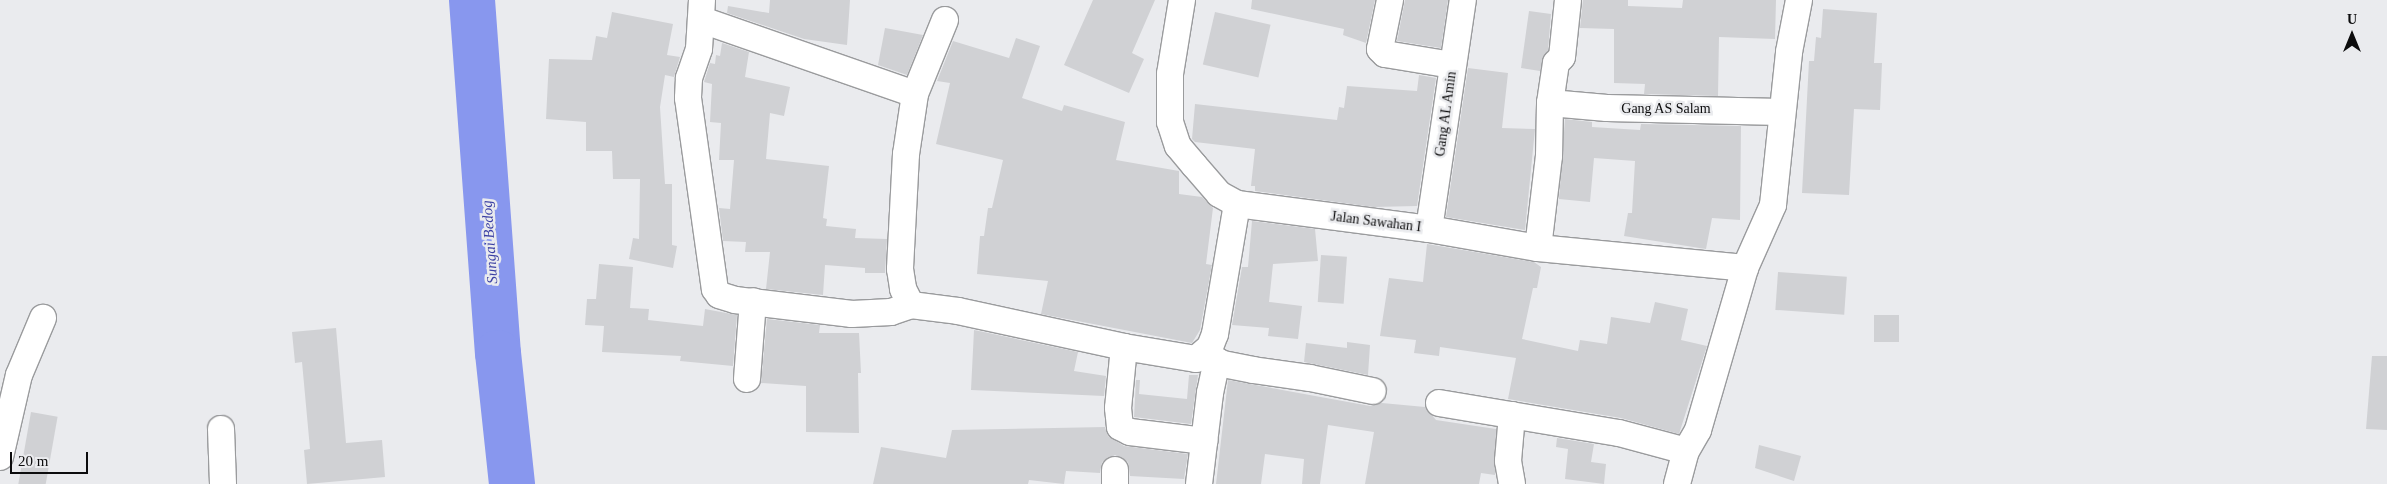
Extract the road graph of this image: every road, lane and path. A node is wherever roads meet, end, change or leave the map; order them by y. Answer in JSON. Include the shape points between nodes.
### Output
{"nodes":[{"id":1,"x":1182,"y":0,"type":"edge"},
{"id":2,"x":1390,"y":0,"type":"edge"},
{"id":3,"x":1463,"y":0,"type":"edge"},
{"id":4,"x":1568,"y":0,"type":"edge"},
{"id":5,"x":1799,"y":0,"type":"edge"},
{"id":6,"x":702,"y":10,"type":"edge"},
{"id":7,"x":945,"y":20,"type":"dead end"},
{"id":8,"x":1452,"y":65,"type":"junction"},
{"id":9,"x":915,"y":94,"type":"junction"},
{"id":10,"x":1550,"y":103,"type":"junction"},
{"id":11,"x":1782,"y":112,"type":"junction"},
{"id":12,"x":1237,"y":204,"type":"junction"},
{"id":13,"x":1429,"y":229,"type":"junction"},
{"id":14,"x":1538,"y":248,"type":"junction"},
{"id":15,"x":1745,"y":268,"type":"junction"},
{"id":16,"x":753,"y":301,"type":"junction"},
{"id":17,"x":911,"y":305,"type":"junction"},
{"id":18,"x":43,"y":318,"type":"dead end"},
{"id":19,"x":1124,"y":347,"type":"junction"},
{"id":20,"x":1211,"y":357,"type":"junction"},
{"id":21,"x":747,"y":379,"type":"dead end"},
{"id":22,"x":1373,"y":391,"type":"dead end"},
{"id":23,"x":1439,"y":403,"type":"dead end"},
{"id":24,"x":1512,"y":415,"type":"junction"},
{"id":25,"x":221,"y":429,"type":"dead end"},
{"id":26,"x":1204,"y":441,"type":"junction"},
{"id":27,"x":1686,"y":451,"type":"junction"},
{"id":28,"x":0,"y":457,"type":"edge"},
{"id":29,"x":223,"y":484,"type":"edge"},
{"id":30,"x":1200,"y":484,"type":"edge"},
{"id":31,"x":1512,"y":484,"type":"edge"},
{"id":32,"x":1678,"y":484,"type":"edge"}],
"edges":[{"from":1,"to":12,"type":"street","name":"Jalan Sawahan I","via":[[1170,74],[1170,122],[1178,146],[1219,194]]},
{"from":2,"to":8,"type":"street","via":[[1380,49],[1385,54]]},
{"from":3,"to":8,"type":"street","name":"Gang AL Amin"},
{"from":4,"to":10,"type":"street","via":[[1562,57],[1556,63]]},
{"from":5,"to":11,"type":"street"},
{"from":6,"to":9,"type":"street"},
{"from":6,"to":16,"type":"street","via":[[699,49],[689,78],[688,98],[712,275],[719,295]]},
{"from":7,"to":9,"type":"street"},
{"from":8,"to":13,"type":"street","name":"Gang AL Amin"},
{"from":9,"to":17,"type":"street","via":[[906,154],[900,269],[903,289]]},
{"from":10,"to":11,"type":"street","name":"Gang AS Salam","via":[[1624,109]]},
{"from":10,"to":14,"type":"street","via":[[1549,156]]},
{"from":11,"to":15,"type":"street","via":[[1773,204]]},
{"from":12,"to":13,"type":"street","name":"Jalan Sawahan I"},
{"from":12,"to":20,"type":"street"},
{"from":13,"to":14,"type":"street","name":"Jalan Sawahan I"},
{"from":14,"to":15,"type":"street","name":"Jalan Sawahan I"},
{"from":15,"to":27,"type":"street","via":[[1698,430]]},
{"from":16,"to":17,"type":"street","via":[[852,314],[891,312]]},
{"from":16,"to":21,"type":"street"},
{"from":17,"to":19,"type":"street","via":[[958,311]]},
{"from":18,"to":28,"type":"street","via":[[19,375]]},
{"from":19,"to":20,"type":"street","via":[[1187,359]]},
{"from":19,"to":26,"type":"street","via":[[1118,408],[1120,427],[1130,432]]},
{"from":20,"to":22,"type":"street","via":[[1253,370]]},
{"from":20,"to":26,"type":"street"},
{"from":23,"to":24,"type":"street"},
{"from":24,"to":27,"type":"street","via":[[1619,433]]},
{"from":24,"to":31,"type":"street","via":[[1508,461]]},
{"from":25,"to":29,"type":"street"},
{"from":26,"to":30,"type":"street"},
{"from":27,"to":32,"type":"street"}]}
